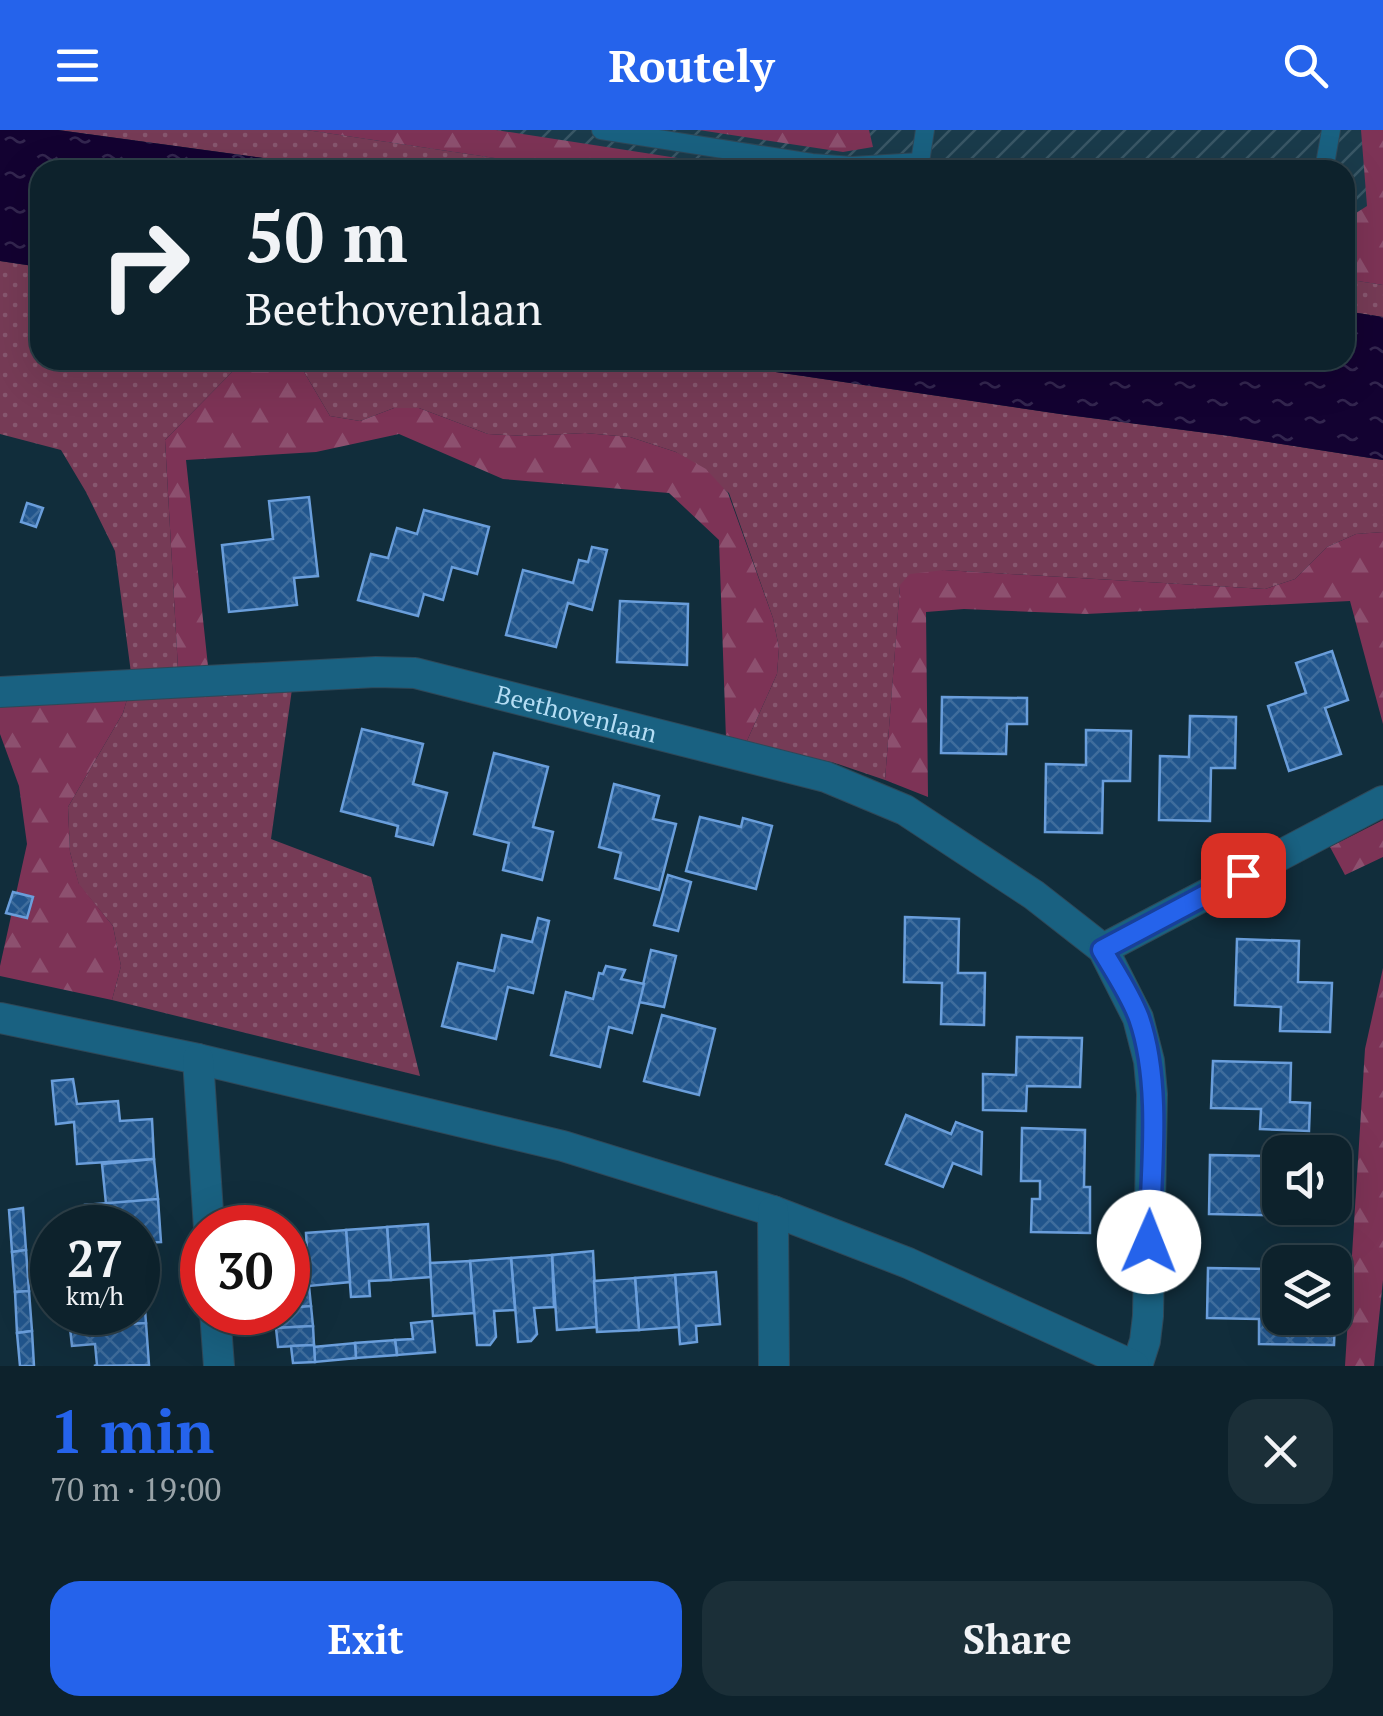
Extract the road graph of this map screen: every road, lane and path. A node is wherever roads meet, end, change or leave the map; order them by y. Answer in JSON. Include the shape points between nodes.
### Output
{"nodes":[{"id":1,"x":600,"y":130,"type":"edge"},
{"id":2,"x":924,"y":130,"type":"edge"},
{"id":3,"x":1331,"y":130,"type":"edge"},
{"id":4,"x":793,"y":160,"type":"edge"},
{"id":5,"x":920,"y":160,"type":"edge"},
{"id":6,"x":1326,"y":160,"type":"edge"},
{"id":7,"x":0,"y":692,"type":"edge"},
{"id":8,"x":1383,"y":801,"type":"edge"},
{"id":9,"x":1102,"y":950,"type":"junction"},
{"id":10,"x":0,"y":1018,"type":"edge"},
{"id":11,"x":198,"y":1059,"type":"junction"},
{"id":12,"x":208,"y":1205,"type":"edge"},
{"id":13,"x":773,"y":1210,"type":"junction"},
{"id":14,"x":217,"y":1335,"type":"edge"},
{"id":15,"x":219,"y":1366,"type":"edge"},
{"id":16,"x":774,"y":1366,"type":"edge"},
{"id":17,"x":1136,"y":1366,"type":"edge"}],
"edges":[{"from":1,"to":4,"type":"lane"},
{"from":2,"to":5,"type":"lane"},
{"from":3,"to":6,"type":"lane"},
{"from":7,"to":9,"type":"street","name":"Beethovenlaan","via":[[415,673],[826,777],[945,834]]},
{"from":8,"to":9,"type":"street"},
{"from":9,"to":17,"type":"street","name":"Beethovenlaan","via":[[1138,1018],[1152,1094],[1148,1316]]},
{"from":10,"to":11,"type":"street","name":"Beethovenlaan"},
{"from":11,"to":12,"type":"street"},
{"from":11,"to":13,"type":"street","name":"Beethovenlaan","via":[[562,1146]]},
{"from":13,"to":16,"type":"street"},
{"from":13,"to":17,"type":"street","name":"Beethovenlaan"},
{"from":14,"to":15,"type":"street"}]}
